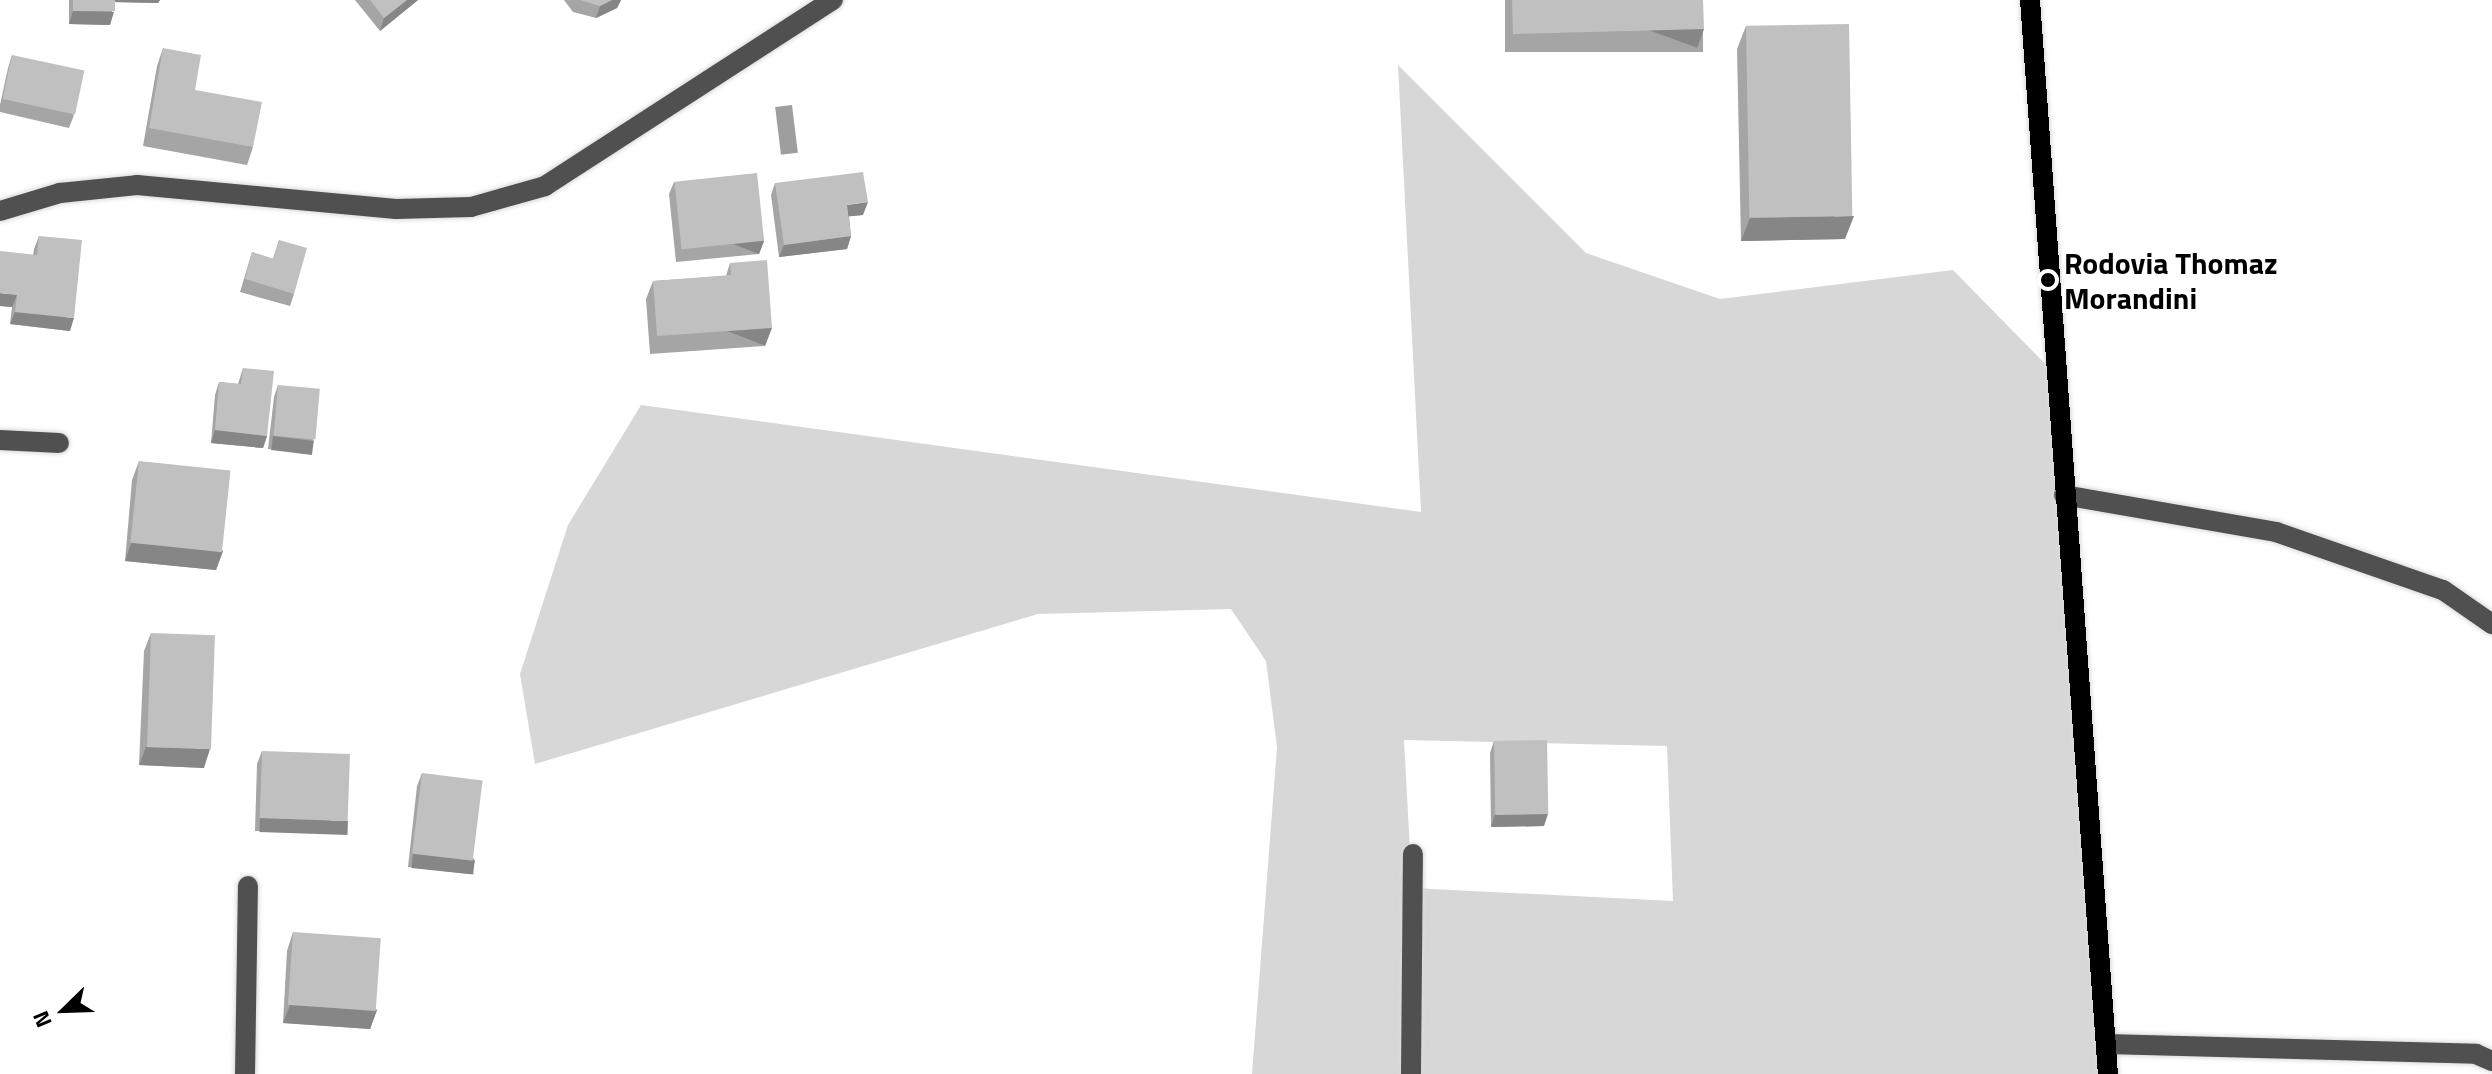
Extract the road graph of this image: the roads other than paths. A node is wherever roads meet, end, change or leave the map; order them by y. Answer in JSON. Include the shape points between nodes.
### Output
{"nodes":[{"id":1,"x":833,"y":0,"type":"edge"},
{"id":2,"x":2030,"y":0,"type":"edge"},
{"id":3,"x":0,"y":211,"type":"edge"},
{"id":4,"x":0,"y":440,"type":"edge"},
{"id":5,"x":59,"y":443,"type":"dead end"},
{"id":6,"x":2064,"y":495,"type":"junction"},
{"id":7,"x":2492,"y":624,"type":"edge"},
{"id":8,"x":1413,"y":854,"type":"dead end"},
{"id":9,"x":248,"y":886,"type":"dead end"},
{"id":10,"x":2106,"y":1044,"type":"junction"},
{"id":11,"x":2492,"y":1061,"type":"edge"},
{"id":12,"x":245,"y":1074,"type":"edge"},
{"id":13,"x":1411,"y":1074,"type":"edge"},
{"id":14,"x":2108,"y":1074,"type":"edge"}],
"edges":[{"from":1,"to":3,"type":"street","via":[[545,186],[471,207],[396,209],[137,185],[60,193]]},
{"from":2,"to":6,"type":"main road"},
{"from":4,"to":5,"type":"street"},
{"from":6,"to":7,"type":"street","via":[[2276,532],[2443,590]]},
{"from":6,"to":10,"type":"main road"},
{"from":8,"to":13,"type":"street"},
{"from":9,"to":12,"type":"street"},
{"from":10,"to":11,"type":"street","via":[[2476,1054]]},
{"from":10,"to":14,"type":"main road"}]}
